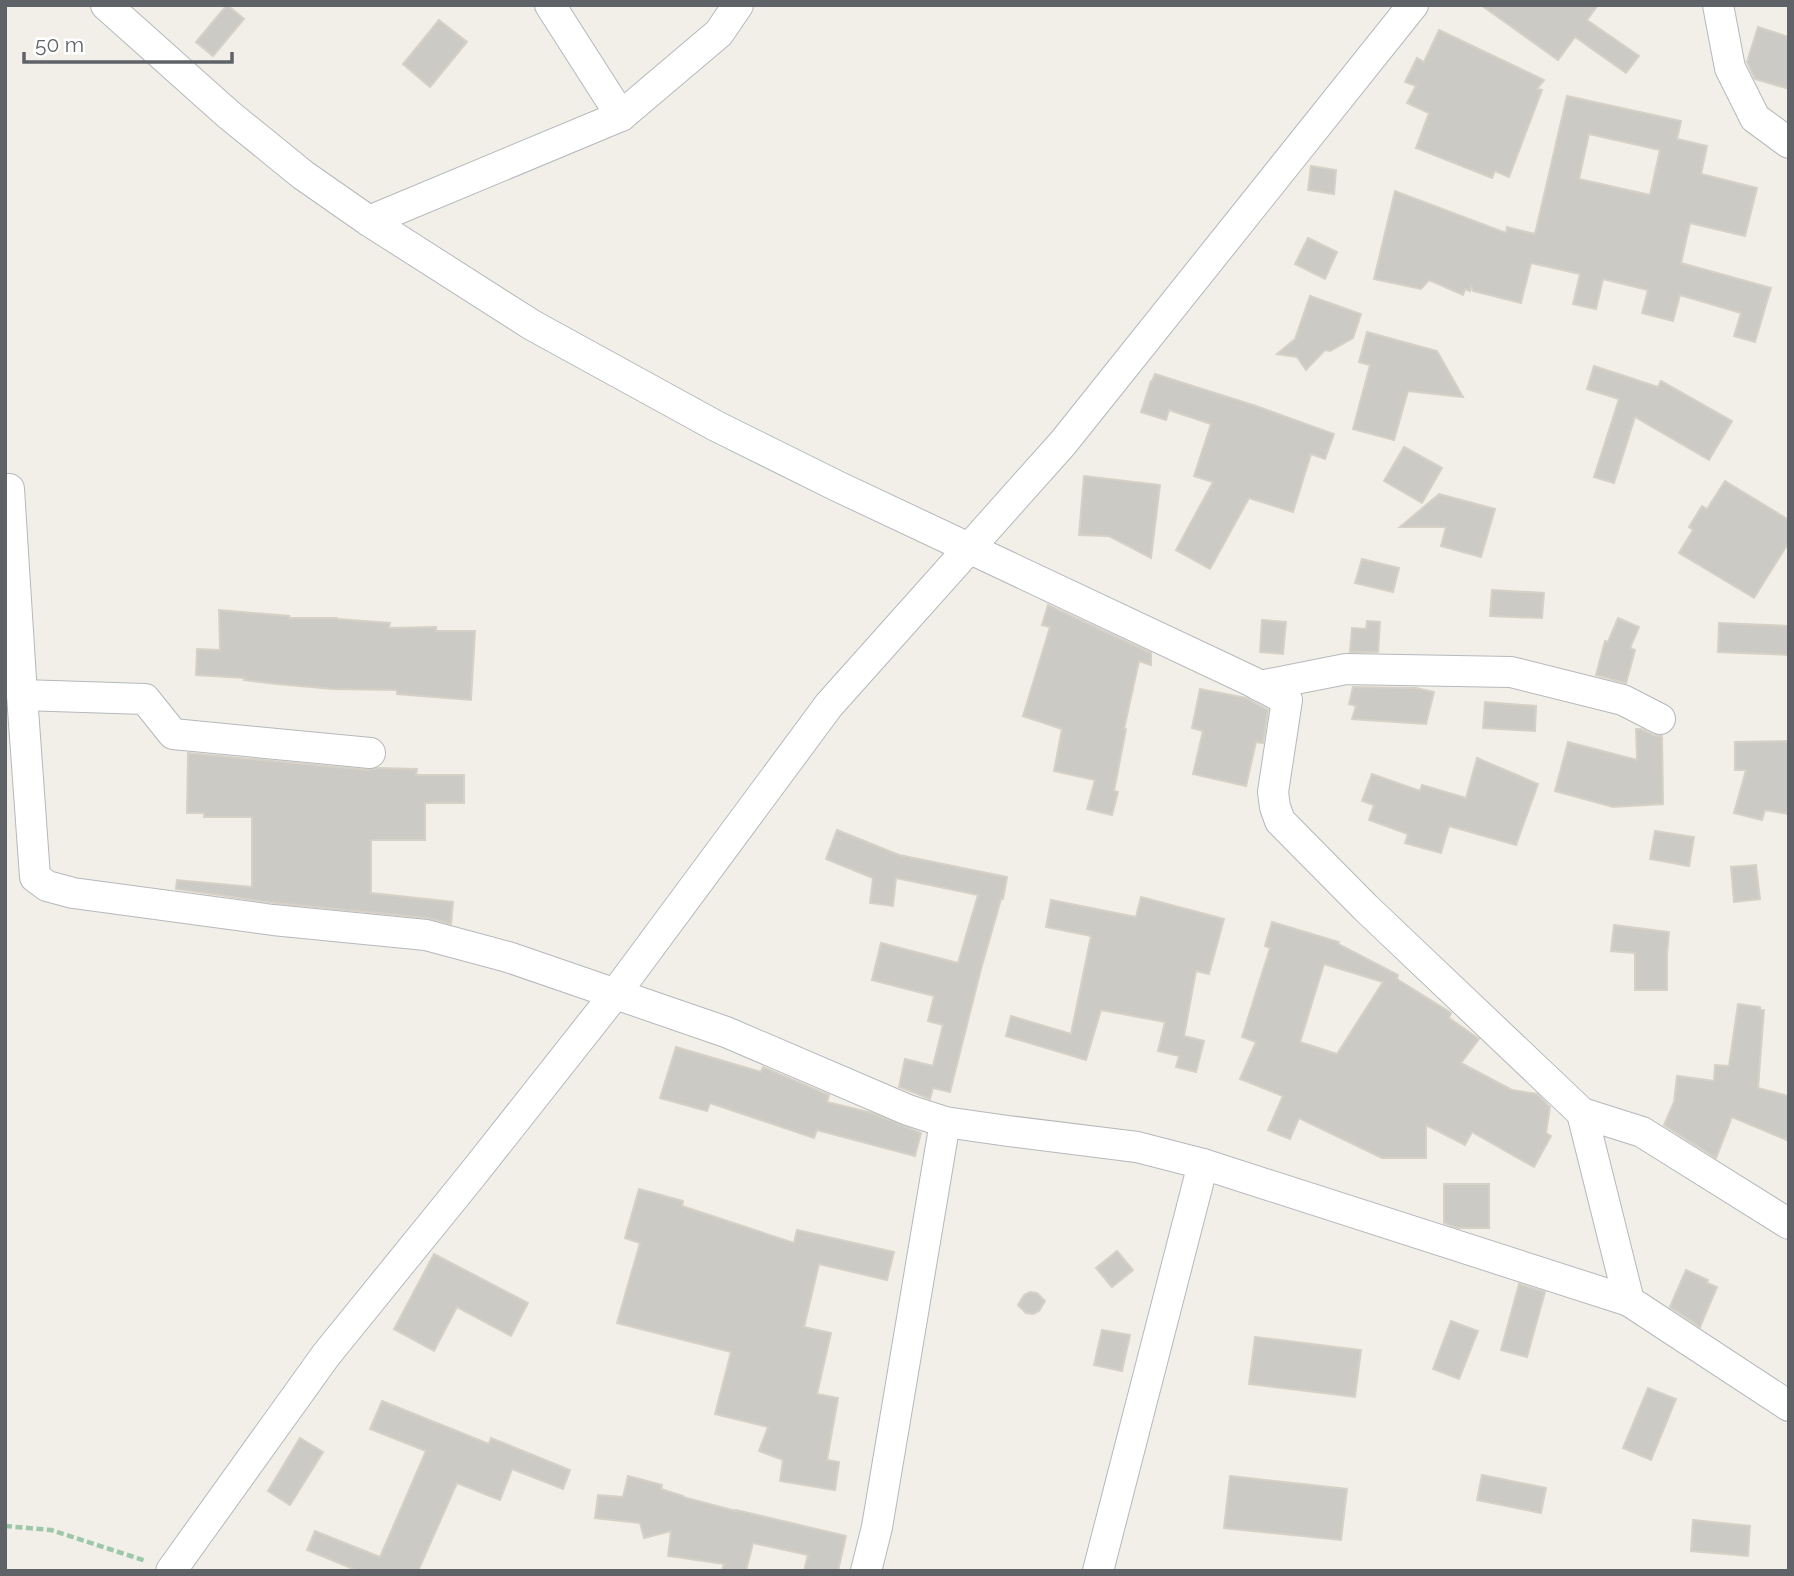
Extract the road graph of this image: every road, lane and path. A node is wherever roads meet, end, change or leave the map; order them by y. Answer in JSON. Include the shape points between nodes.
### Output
{"nodes":[{"id":1,"x":106,"y":5,"type":"edge"},
{"id":2,"x":550,"y":5,"type":"edge"},
{"id":3,"x":738,"y":5,"type":"edge"},
{"id":4,"x":1413,"y":5,"type":"edge"},
{"id":5,"x":1718,"y":5,"type":"edge"},
{"id":6,"x":621,"y":116,"type":"junction"},
{"id":7,"x":1789,"y":144,"type":"edge"},
{"id":8,"x":369,"y":221,"type":"junction"},
{"id":9,"x":5,"y":489,"type":"edge"},
{"id":10,"x":968,"y":547,"type":"junction"},
{"id":11,"x":1260,"y":686,"type":"junction"},
{"id":12,"x":22,"y":695,"type":"junction"},
{"id":13,"x":1660,"y":719,"type":"dead end"},
{"id":14,"x":370,"y":753,"type":"dead end"},
{"id":15,"x":615,"y":994,"type":"junction"},
{"id":16,"x":1582,"y":1113,"type":"junction"},
{"id":17,"x":945,"y":1122,"type":"junction"},
{"id":18,"x":1203,"y":1164,"type":"junction"},
{"id":19,"x":1789,"y":1224,"type":"edge"},
{"id":20,"x":1629,"y":1301,"type":"junction"},
{"id":21,"x":1789,"y":1406,"type":"edge"},
{"id":22,"x":5,"y":1526,"type":"edge"},
{"id":23,"x":172,"y":1570,"type":"edge"},
{"id":24,"x":866,"y":1571,"type":"edge"},
{"id":25,"x":1098,"y":1571,"type":"edge"}],
"edges":[{"from":1,"to":8,"type":"street","via":[[228,114]]},
{"from":2,"to":6,"type":"street"},
{"from":3,"to":6,"type":"street","via":[[719,33]]},
{"from":4,"to":10,"type":"street","via":[[1063,443]]},
{"from":5,"to":7,"type":"street","via":[[1730,68],[1755,118]]},
{"from":6,"to":8,"type":"street"},
{"from":8,"to":10,"type":"street","via":[[533,325],[704,420]]},
{"from":9,"to":12,"type":"street","via":[[9,489]]},
{"from":10,"to":11,"type":"street"},
{"from":10,"to":15,"type":"street","via":[[829,705]]},
{"from":11,"to":13,"type":"street","via":[[1346,669],[1511,673],[1623,700]]},
{"from":11,"to":16,"type":"street","via":[[1287,701],[1273,792],[1280,821]]},
{"from":12,"to":14,"type":"street","via":[[145,699],[173,734]]},
{"from":12,"to":15,"type":"street","via":[[36,877],[47,886],[273,920],[426,935]]},
{"from":15,"to":17,"type":"street","via":[[726,1031]]},
{"from":15,"to":23,"type":"street","via":[[326,1355]]},
{"from":16,"to":19,"type":"street","via":[[1642,1132]]},
{"from":16,"to":20,"type":"street"},
{"from":17,"to":18,"type":"street","via":[[1137,1147]]},
{"from":17,"to":24,"type":"street"},
{"from":18,"to":20,"type":"street"},
{"from":18,"to":25,"type":"street"},
{"from":20,"to":21,"type":"street"},
{"from":22,"to":23,"type":"path","via":[[51,1530]]}]}
